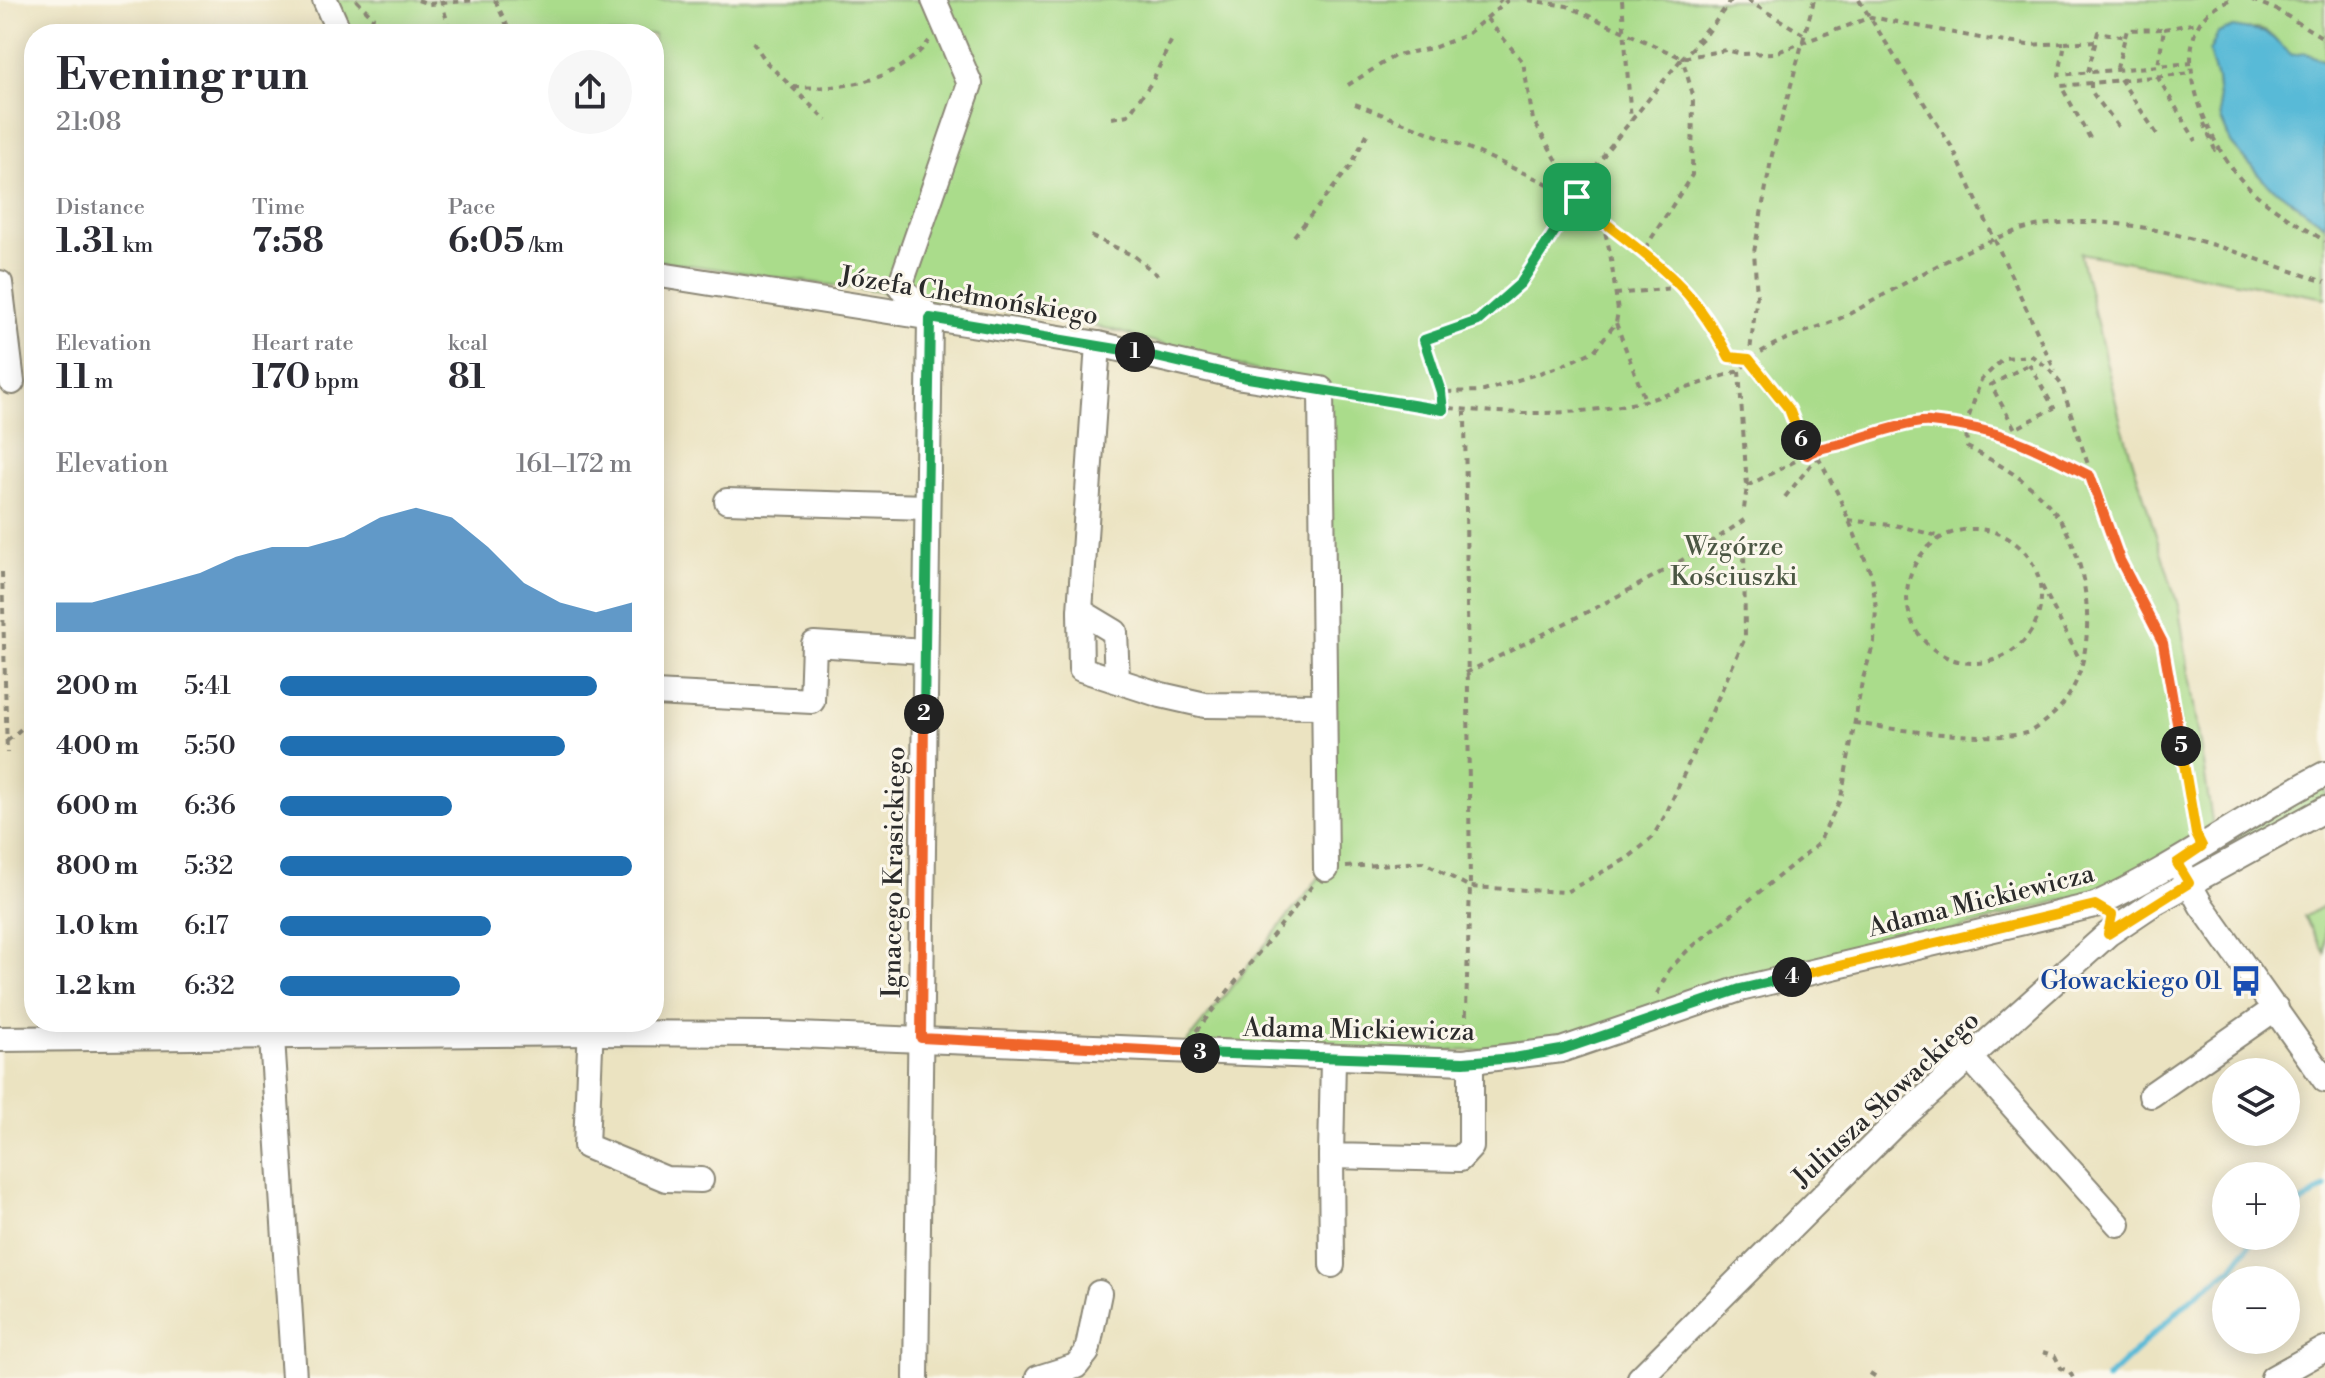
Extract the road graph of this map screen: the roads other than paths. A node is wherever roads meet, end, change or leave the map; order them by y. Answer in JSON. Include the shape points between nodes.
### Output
{"nodes":[{"id":1,"x":325,"y":0,"type":"edge"},
{"id":2,"x":938,"y":10,"type":"edge"},
{"id":3,"x":336,"y":24,"type":"edge"},
{"id":4,"x":664,"y":276,"type":"edge"},
{"id":5,"x":0,"y":283,"type":"edge"},
{"id":6,"x":930,"y":318,"type":"junction"},
{"id":7,"x":1098,"y":344,"type":"junction"},
{"id":8,"x":15,"y":382,"type":"edge"},
{"id":9,"x":727,"y":501,"type":"dead end"},
{"id":10,"x":926,"y":507,"type":"junction"},
{"id":11,"x":1080,"y":611,"type":"junction"},
{"id":12,"x":924,"y":651,"type":"junction"},
{"id":13,"x":1117,"y":679,"type":"junction"},
{"id":14,"x":664,"y":694,"type":"edge"},
{"id":15,"x":1323,"y":706,"type":"junction"},
{"id":16,"x":2325,"y":774,"type":"edge"},
{"id":17,"x":2325,"y":809,"type":"edge"},
{"id":18,"x":1326,"y":869,"type":"road end"},
{"id":19,"x":2183,"y":873,"type":"junction"},
{"id":20,"x":2095,"y":905,"type":"junction"},
{"id":21,"x":2108,"y":934,"type":"junction"},
{"id":22,"x":2276,"y":1008,"type":"junction"},
{"id":23,"x":664,"y":1029,"type":"edge"},
{"id":24,"x":190,"y":1032,"type":"edge"},
{"id":25,"x":271,"y":1032,"type":"edge"},
{"id":26,"x":590,"y":1032,"type":"edge"},
{"id":27,"x":921,"y":1038,"type":"junction"},
{"id":28,"x":0,"y":1039,"type":"edge"},
{"id":29,"x":1970,"y":1058,"type":"junction"},
{"id":30,"x":1333,"y":1059,"type":"junction"},
{"id":31,"x":1468,"y":1062,"type":"junction"},
{"id":32,"x":2325,"y":1080,"type":"edge"},
{"id":33,"x":2151,"y":1095,"type":"dead end"},
{"id":34,"x":1331,"y":1156,"type":"junction"},
{"id":35,"x":701,"y":1180,"type":"dead end"},
{"id":36,"x":2118,"y":1224,"type":"dead end"},
{"id":37,"x":1332,"y":1265,"type":"dead end"},
{"id":38,"x":1099,"y":1293,"type":"dead end"},
{"id":39,"x":2325,"y":1349,"type":"edge"},
{"id":40,"x":294,"y":1378,"type":"edge"},
{"id":41,"x":916,"y":1378,"type":"edge"},
{"id":42,"x":1038,"y":1378,"type":"edge"},
{"id":43,"x":1640,"y":1378,"type":"edge"},
{"id":44,"x":2273,"y":1378,"type":"edge"}],
"edges":[{"from":1,"to":3,"type":"street"},
{"from":2,"to":6,"type":"street","via":[[970,84],[900,286]]},
{"from":4,"to":6,"type":"street","name":"Józefa Chełmońskiego"},
{"from":5,"to":8,"type":"street"},
{"from":6,"to":7,"type":"street","name":"Józefa Chełmońskiego"},
{"from":6,"to":10,"type":"street","name":"Ignacego Krasickiego"},
{"from":7,"to":11,"type":"street"},
{"from":7,"to":15,"type":"street","name":"Józefa Chełmońskiego","via":[[1321,389]]},
{"from":9,"to":10,"type":"street"},
{"from":10,"to":12,"type":"street","name":"Ignacego Krasickiego"},
{"from":11,"to":13,"type":"street","via":[[1115,632]]},
{"from":11,"to":13,"type":"street","via":[[1081,669]]},
{"from":12,"to":14,"type":"street","via":[[814,644],[812,701]]},
{"from":12,"to":27,"type":"street","name":"Ignacego Krasickiego"},
{"from":13,"to":15,"type":"street","via":[[1205,705]]},
{"from":15,"to":18,"type":"street"},
{"from":16,"to":19,"type":"street","name":"Adama Mickiewicza","via":[[2202,846]]},
{"from":17,"to":19,"type":"street","name":"Adama Mickiewicza"},
{"from":19,"to":20,"type":"street","name":"Adama Mickiewicza"},
{"from":19,"to":21,"type":"street","name":"Juliusza Słowackiego"},
{"from":19,"to":22,"type":"street"},
{"from":20,"to":21,"type":"street","via":[[2112,915]]},
{"from":20,"to":31,"type":"street","name":"Adama Mickiewicza","via":[[1740,989],[1561,1050]]},
{"from":21,"to":29,"type":"street","name":"Juliusza Słowackiego"},
{"from":22,"to":32,"type":"street"},
{"from":22,"to":33,"type":"street"},
{"from":23,"to":27,"type":"street","name":"Adama Mickiewicza"},
{"from":24,"to":28,"type":"street","name":"Adama Mickiewicza"},
{"from":25,"to":40,"type":"street"},
{"from":26,"to":35,"type":"street","via":[[586,1146],[666,1179]]},
{"from":27,"to":30,"type":"street","name":"Adama Mickiewicza"},
{"from":27,"to":41,"type":"street","name":"Ignacego Krasickiego"},
{"from":29,"to":36,"type":"street"},
{"from":29,"to":43,"type":"street","name":"Juliusza Słowackiego","via":[[1856,1162]]},
{"from":30,"to":31,"type":"street","name":"Adama Mickiewicza"},
{"from":30,"to":34,"type":"street"},
{"from":31,"to":34,"type":"street","via":[[1471,1147],[1460,1159]]},
{"from":34,"to":37,"type":"street"},
{"from":38,"to":42,"type":"street","via":[[1087,1352],[1076,1366]]},
{"from":39,"to":44,"type":"street"}]}
